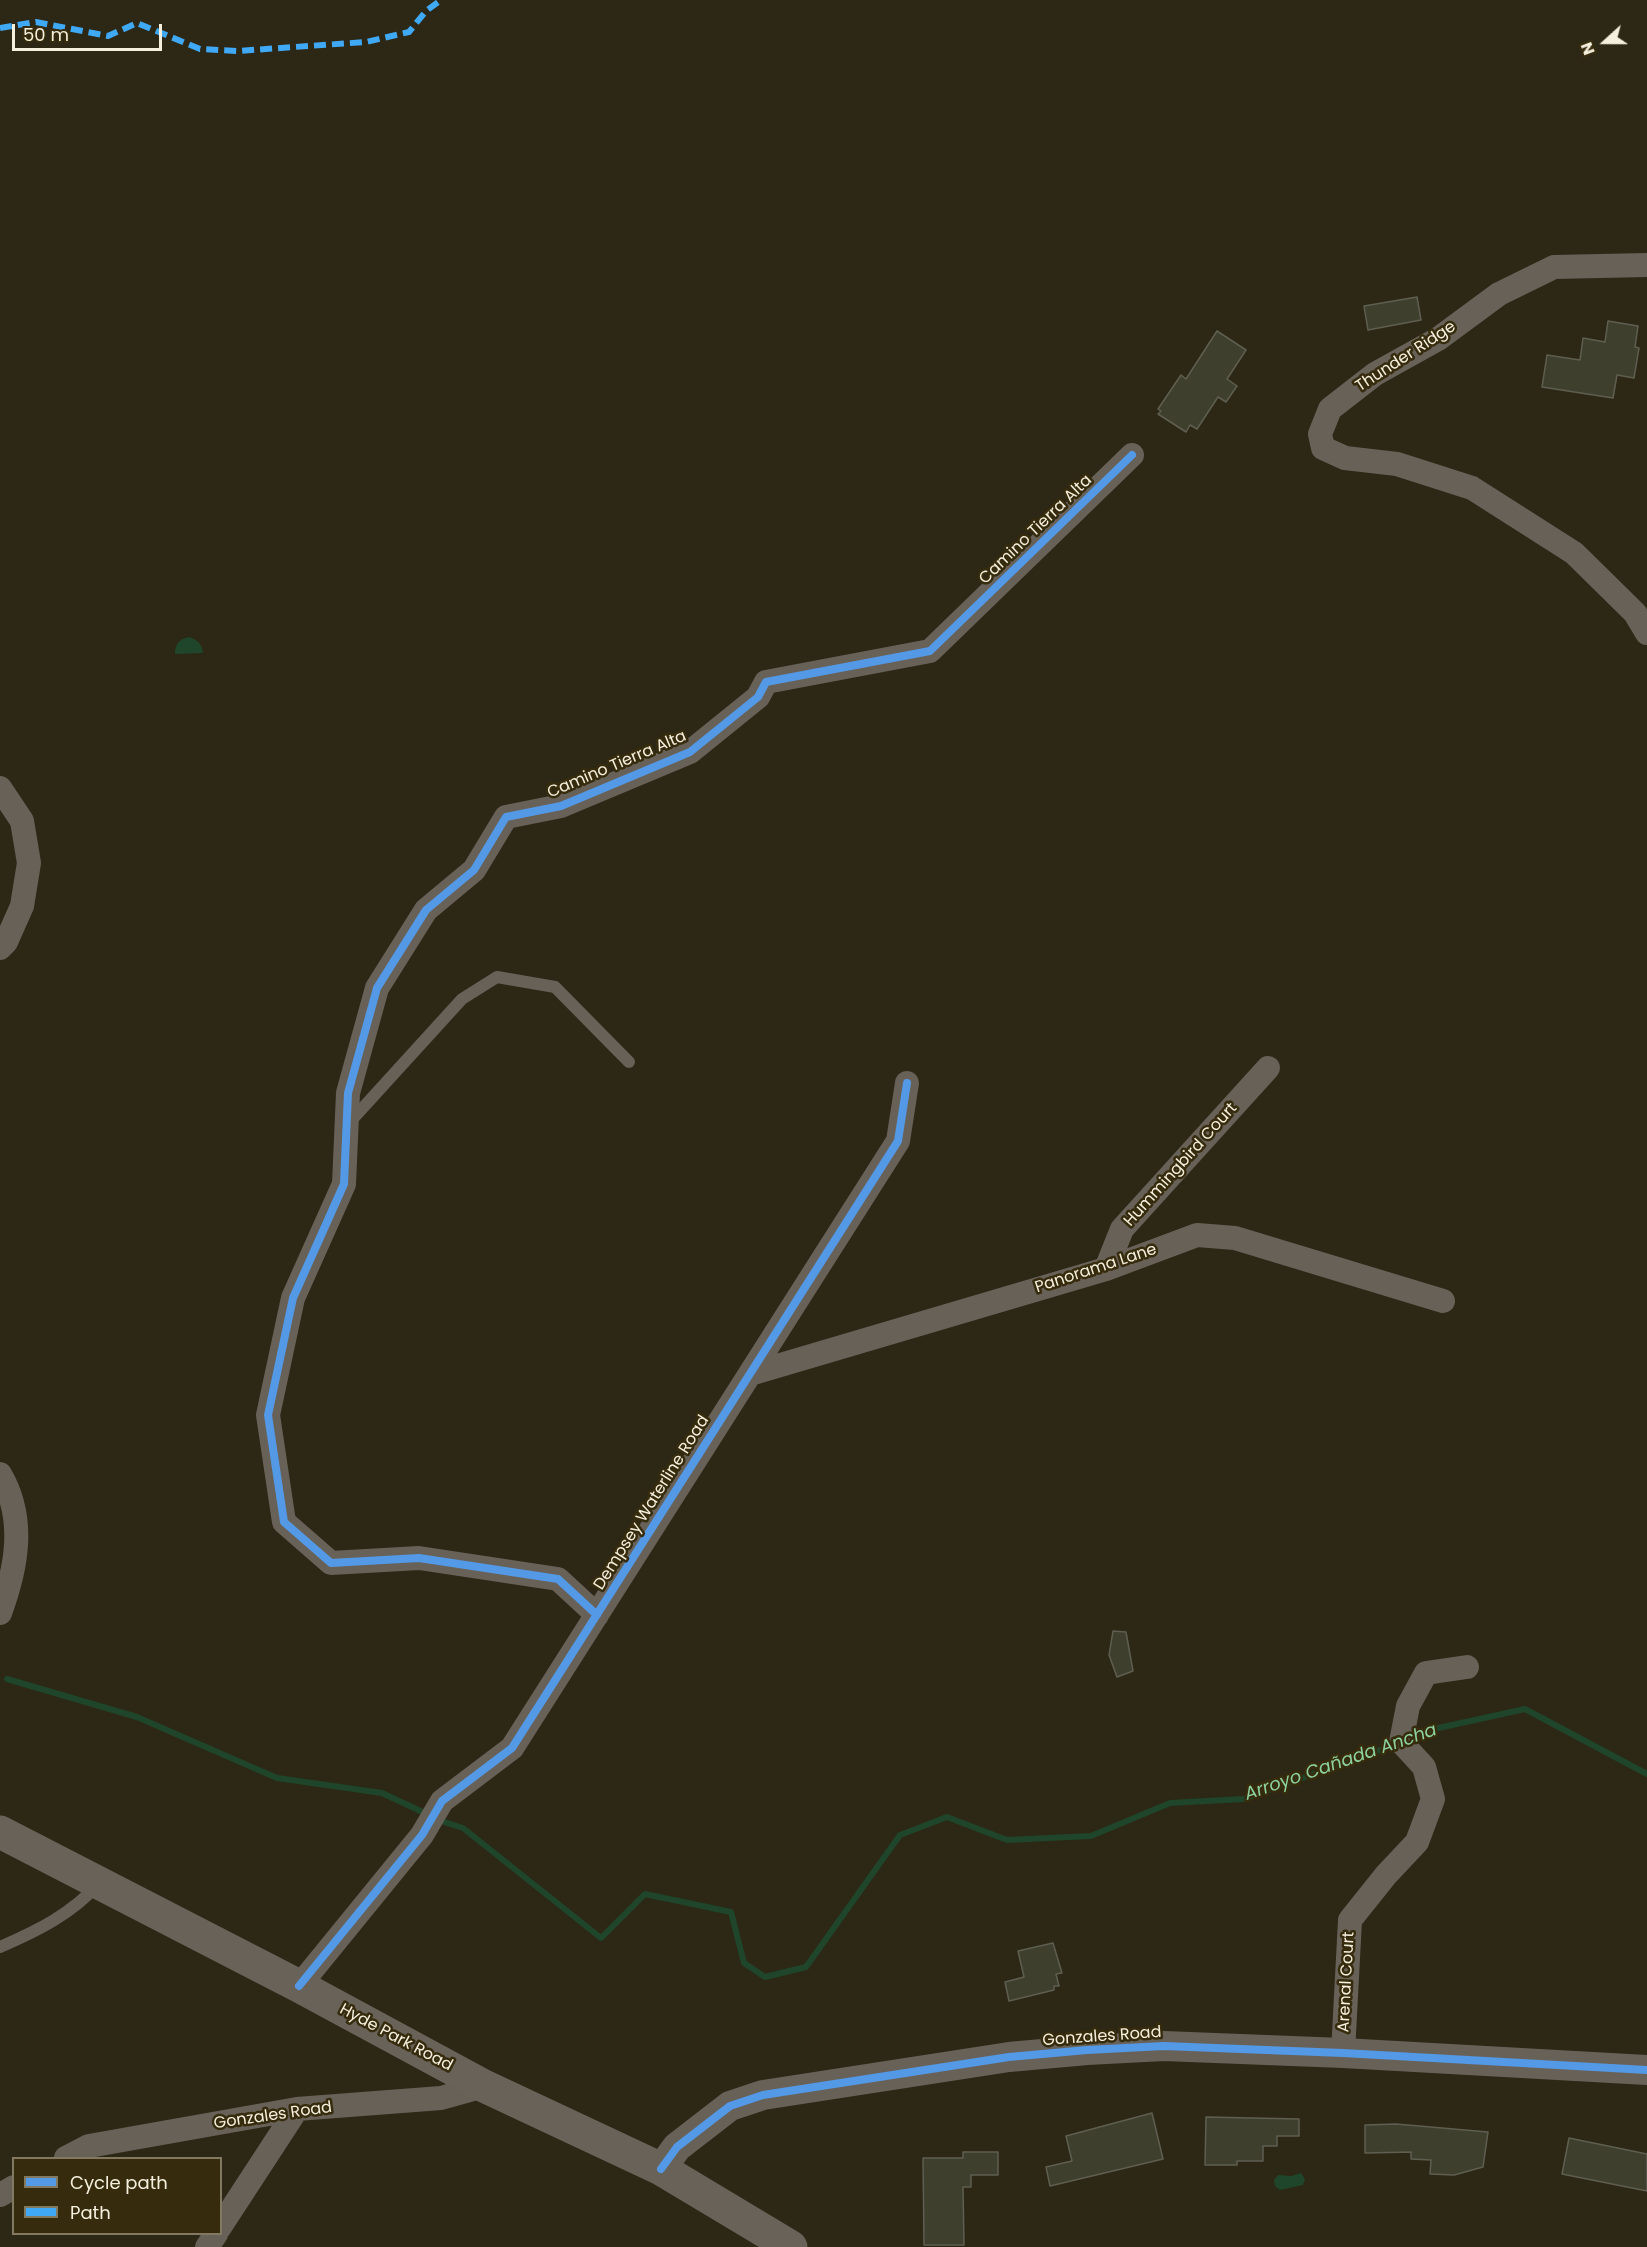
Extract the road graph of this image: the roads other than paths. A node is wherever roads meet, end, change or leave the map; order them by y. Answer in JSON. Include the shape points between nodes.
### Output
{"nodes":[{"id":1,"x":1647,"y":265,"type":"edge"},
{"id":2,"x":1132,"y":455,"type":"dead end"},
{"id":3,"x":1647,"y":633,"type":"edge"},
{"id":4,"x":0,"y":788,"type":"edge"},
{"id":5,"x":0,"y":948,"type":"edge"},
{"id":6,"x":629,"y":1062,"type":"dead end"},
{"id":7,"x":1268,"y":1068,"type":"dead end"},
{"id":8,"x":907,"y":1083,"type":"dead end"},
{"id":9,"x":346,"y":1126,"type":"junction"},
{"id":10,"x":1106,"y":1269,"type":"junction"},
{"id":11,"x":1443,"y":1300,"type":"dead end"},
{"id":12,"x":750,"y":1374,"type":"junction"},
{"id":13,"x":0,"y":1474,"type":"edge"},
{"id":14,"x":0,"y":1613,"type":"edge"},
{"id":15,"x":597,"y":1615,"type":"junction"},
{"id":16,"x":1467,"y":1667,"type":"dead end"},
{"id":17,"x":0,"y":1832,"type":"edge"},
{"id":18,"x":99,"y":1882,"type":"junction"},
{"id":19,"x":0,"y":1947,"type":"edge"},
{"id":20,"x":299,"y":1986,"type":"junction"},
{"id":21,"x":1342,"y":2053,"type":"junction"},
{"id":22,"x":1647,"y":2070,"type":"edge"},
{"id":23,"x":484,"y":2086,"type":"junction"},
{"id":24,"x":297,"y":2109,"type":"junction"},
{"id":25,"x":68,"y":2157,"type":"edge"},
{"id":26,"x":661,"y":2169,"type":"junction"},
{"id":27,"x":222,"y":2224,"type":"edge"},
{"id":28,"x":791,"y":2247,"type":"edge"}],
"edges":[{"from":1,"to":3,"type":"street","name":"Thunder Ridge","via":[[1554,267],[1499,294],[1438,339],[1374,374],[1330,409],[1320,434],[1323,448],[1344,458],[1397,464],[1472,488],[1574,553],[1635,613]]},
{"from":2,"to":9,"type":"street","name":"Camino Tierra Alta","via":[[930,651],[766,682],[758,697],[690,752],[561,806],[506,817],[474,870],[426,910],[377,988],[348,1093]]},
{"from":4,"to":5,"type":"street","via":[[22,821],[29,863],[22,906]]},
{"from":6,"to":9,"type":"lane","via":[[555,987],[497,977],[462,999]]},
{"from":7,"to":10,"type":"street","name":"Hummingbird Court","via":[[1122,1229]]},
{"from":8,"to":12,"type":"street","name":"Dempsey Waterline Road","via":[[898,1141]]},
{"from":9,"to":15,"type":"street","name":"Camino Tierra Alta","via":[[344,1184],[292,1299],[268,1415],[284,1522],[331,1563],[419,1558],[558,1579]]},
{"from":10,"to":11,"type":"street","name":"Panorama Lane","via":[[1197,1235],[1235,1238]]},
{"from":10,"to":12,"type":"street","name":"Panorama Lane"},
{"from":12,"to":15,"type":"street","name":"Dempsey Waterline Road"},
{"from":13,"to":14,"type":"street","via":[[13,1502],[17,1532],[13,1570]]},
{"from":15,"to":20,"type":"street","name":"Dempsey Waterline Road","via":[[512,1748],[442,1801],[422,1835]]},
{"from":16,"to":21,"type":"street","name":"Arenal Court","via":[[1426,1673],[1408,1706],[1401,1742],[1424,1767],[1433,1799],[1417,1842],[1350,1920]]},
{"from":17,"to":18,"type":"main road","name":"Hyde Park Road"},
{"from":18,"to":19,"type":"lane","via":[[66,1914]]},
{"from":18,"to":20,"type":"main road","name":"Hyde Park Road"},
{"from":20,"to":23,"type":"main road","name":"Hyde Park Road"},
{"from":21,"to":22,"type":"street","name":"Gonzales Road"},
{"from":21,"to":26,"type":"street","name":"Gonzales Road","via":[[1164,2046],[1087,2050],[1009,2057],[763,2095],[730,2106],[677,2147]]},
{"from":23,"to":24,"type":"street","name":"Gonzales Road","via":[[441,2098]]},
{"from":23,"to":26,"type":"main road","name":"Hyde Park Road"},
{"from":24,"to":25,"type":"street","name":"Gonzales Road","via":[[89,2146]]},
{"from":24,"to":27,"type":"street"},
{"from":26,"to":28,"type":"main road","name":"Hyde Park Road"}]}
